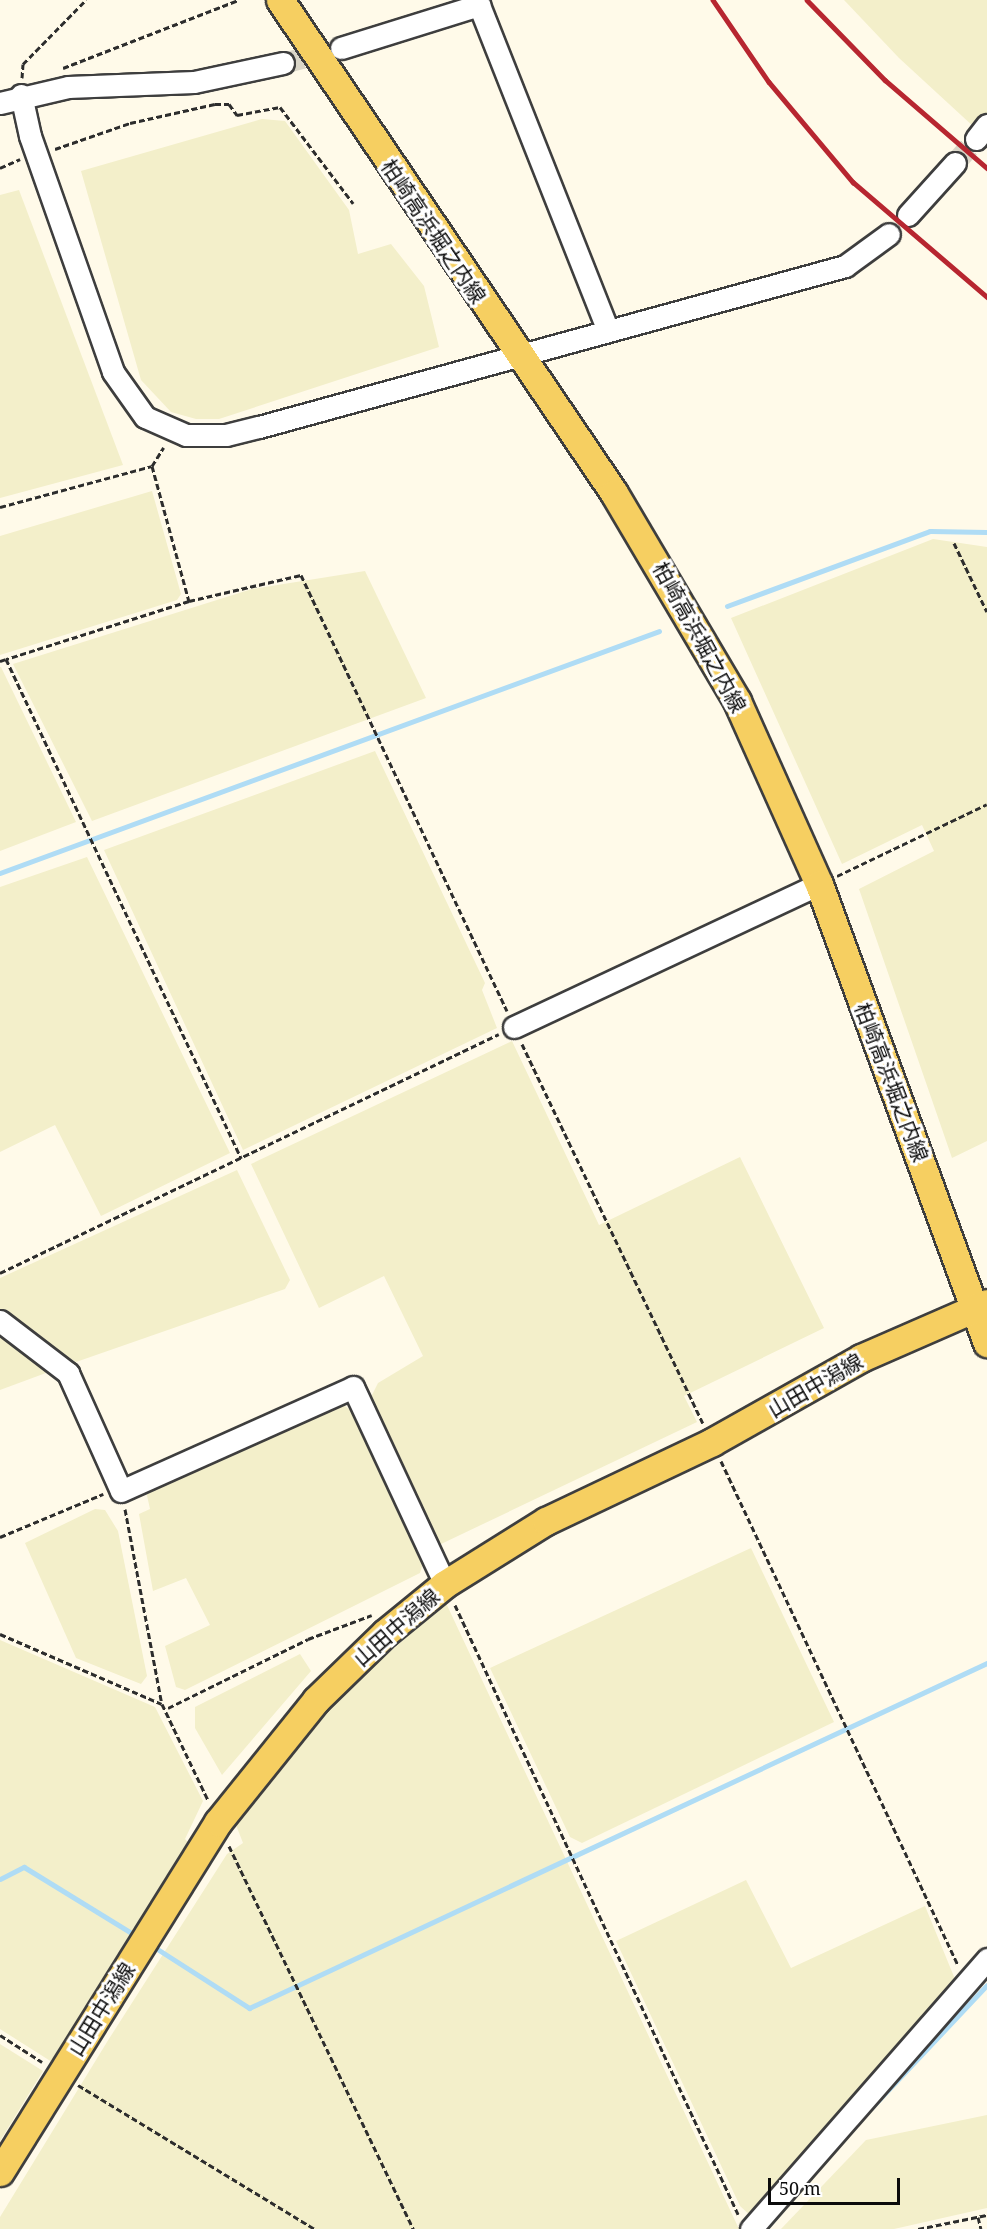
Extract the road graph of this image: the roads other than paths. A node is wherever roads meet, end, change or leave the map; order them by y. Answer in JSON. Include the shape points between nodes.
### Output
{"nodes":[{"id":1,"x":280,"y":0,"type":"edge"},
{"id":2,"x":341,"y":48,"type":"tunnel mouth"},
{"id":3,"x":283,"y":63,"type":"tunnel mouth"},
{"id":4,"x":21,"y":95,"type":"junction"},
{"id":5,"x":0,"y":103,"type":"edge"},
{"id":6,"x":955,"y":163,"type":"tunnel mouth"},
{"id":7,"x":908,"y":215,"type":"dead end"},
{"id":8,"x":889,"y":234,"type":"dead end"},
{"id":9,"x":607,"y":328,"type":"junction"},
{"id":10,"x":518,"y":355,"type":"junction"},
{"id":11,"x":819,"y":884,"type":"junction"},
{"id":12,"x":514,"y":1027,"type":"road end"},
{"id":13,"x":981,"y":1304,"type":"edge"},
{"id":14,"x":0,"y":1321,"type":"edge"},
{"id":15,"x":987,"y":1343,"type":"edge"},
{"id":16,"x":445,"y":1584,"type":"junction"},
{"id":17,"x":987,"y":1959,"type":"edge"},
{"id":18,"x":0,"y":2172,"type":"edge"},
{"id":19,"x":746,"y":2224,"type":"edge"}],
"edges":[{"from":1,"to":10,"type":"main road","name":"柏崎高浜堀之内線"},
{"from":2,"to":9,"type":"street","via":[[479,5]]},
{"from":3,"to":4,"type":"street","via":[[194,82]]},
{"from":4,"to":5,"type":"street"},
{"from":4,"to":10,"type":"street","via":[[37,154],[113,372],[145,417],[172,432],[226,435]]},
{"from":6,"to":7,"type":"street"},
{"from":8,"to":9,"type":"street","via":[[845,266]]},
{"from":9,"to":10,"type":"street"},
{"from":10,"to":11,"type":"main road","name":"柏崎高浜堀之内線","via":[[614,493],[712,653]]},
{"from":11,"to":12,"type":"street"},
{"from":11,"to":13,"type":"main road","name":"柏崎高浜堀之内線"},
{"from":13,"to":15,"type":"main road","name":"柏崎高浜堀之内線"},
{"from":13,"to":16,"type":"main road","name":"山田中潟線","via":[[861,1358],[712,1442],[546,1521]]},
{"from":14,"to":16,"type":"street","via":[[68,1372],[121,1491],[352,1386]]},
{"from":16,"to":18,"type":"main road","name":"山田中潟線","via":[[385,1633],[309,1707],[218,1822]]},
{"from":17,"to":19,"type":"street"}]}
